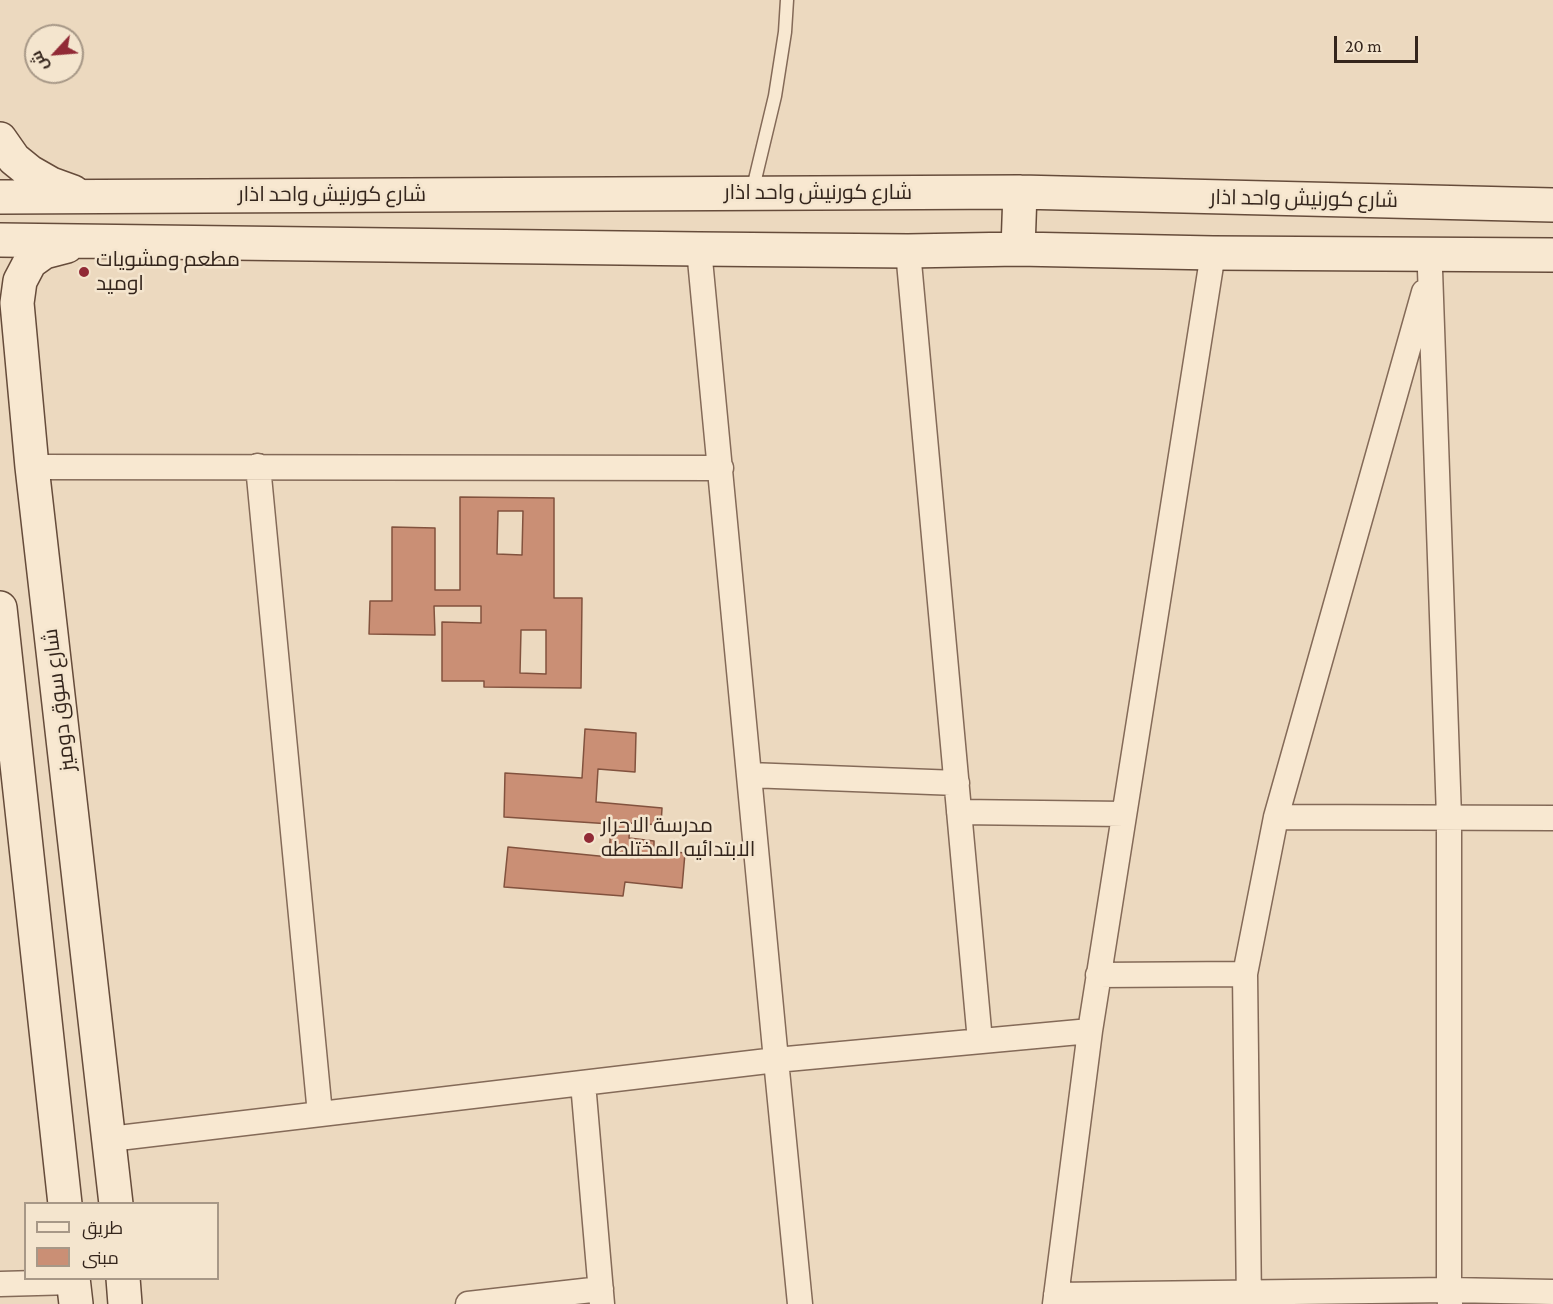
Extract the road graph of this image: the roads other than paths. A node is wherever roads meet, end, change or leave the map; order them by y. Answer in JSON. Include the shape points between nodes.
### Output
{"nodes":[{"id":1,"x":787,"y":0,"type":"edge"},
{"id":2,"x":0,"y":139,"type":"edge"},
{"id":3,"x":1020,"y":192,"type":"junction"},
{"id":4,"x":751,"y":193,"type":"junction"},
{"id":5,"x":83,"y":195,"type":"junction"},
{"id":6,"x":0,"y":197,"type":"edge"},
{"id":7,"x":1553,"y":205,"type":"edge"},
{"id":8,"x":0,"y":240,"type":"edge"},
{"id":9,"x":90,"y":242,"type":"junction"},
{"id":10,"x":699,"y":249,"type":"junction"},
{"id":11,"x":1018,"y":249,"type":"junction"},
{"id":12,"x":908,"y":251,"type":"junction"},
{"id":13,"x":1213,"y":253,"type":"junction"},
{"id":14,"x":1553,"y":255,"type":"edge"},
{"id":15,"x":1430,"y":263,"type":"junction"},
{"id":16,"x":9,"y":326,"type":"edge"},
{"id":17,"x":258,"y":466,"type":"junction"},
{"id":18,"x":32,"y":467,"type":"junction"},
{"id":19,"x":721,"y":468,"type":"junction"},
{"id":20,"x":0,"y":608,"type":"edge"},
{"id":21,"x":3,"y":659,"type":"edge"},
{"id":22,"x":749,"y":776,"type":"junction"},
{"id":23,"x":957,"y":783,"type":"junction"},
{"id":24,"x":959,"y":812,"type":"junction"},
{"id":25,"x":1124,"y":814,"type":"junction"},
{"id":26,"x":1276,"y":817,"type":"junction"},
{"id":27,"x":1449,"y":817,"type":"junction"},
{"id":28,"x":1553,"y":818,"type":"edge"},
{"id":29,"x":86,"y":938,"type":"junction"},
{"id":30,"x":37,"y":944,"type":"junction"},
{"id":31,"x":1245,"y":974,"type":"junction"},
{"id":32,"x":1098,"y":975,"type":"junction"},
{"id":33,"x":1090,"y":1031,"type":"junction"},
{"id":34,"x":980,"y":1041,"type":"junction"},
{"id":35,"x":776,"y":1060,"type":"junction"},
{"id":36,"x":583,"y":1083,"type":"junction"},
{"id":37,"x":320,"y":1114,"type":"junction"},
{"id":38,"x":110,"y":1139,"type":"junction"},
{"id":39,"x":65,"y":1202,"type":"edge"},
{"id":40,"x":116,"y":1202,"type":"edge"},
{"id":41,"x":123,"y":1280,"type":"edge"},
{"id":42,"x":0,"y":1284,"type":"edge"},
{"id":43,"x":74,"y":1288,"type":"edge"},
{"id":44,"x":1553,"y":1292,"type":"edge"},
{"id":45,"x":602,"y":1296,"type":"edge"},
{"id":46,"x":1449,"y":1297,"type":"edge"},
{"id":47,"x":1249,"y":1298,"type":"edge"},
{"id":48,"x":1055,"y":1299,"type":"edge"},
{"id":49,"x":125,"y":1304,"type":"edge"},
{"id":50,"x":468,"y":1304,"type":"edge"},
{"id":51,"x":800,"y":1304,"type":"edge"}],
"edges":[{"from":1,"to":4,"type":"lane","via":[[776,96]]},
{"from":2,"to":5,"type":"main road","via":[[14,159],[30,172]]},
{"from":3,"to":4,"type":"main road","name":"شارع كورنيش واحد اذار"},
{"from":3,"to":7,"type":"main road","name":"شارع كورنيش واحد اذار"},
{"from":3,"to":11,"type":"main road"},
{"from":4,"to":5,"type":"main road","name":"شارع كورنيش واحد اذار"},
{"from":5,"to":6,"type":"main road","name":"شارع كورنيش واحد اذار"},
{"from":8,"to":9,"type":"main road"},
{"from":9,"to":10,"type":"main road"},
{"from":9,"to":16,"type":"main road","name":"شارع سوق دوميز","via":[[51,249],[30,262],[22,275]]},
{"from":10,"to":12,"type":"main road"},
{"from":10,"to":19,"type":"street"},
{"from":11,"to":12,"type":"main road"},
{"from":11,"to":13,"type":"main road"},
{"from":12,"to":23,"type":"street"},
{"from":13,"to":15,"type":"main road"},
{"from":13,"to":25,"type":"street"},
{"from":14,"to":15,"type":"main road"},
{"from":15,"to":26,"type":"street"},
{"from":15,"to":27,"type":"street"},
{"from":16,"to":18,"type":"main road","name":"شارع سوق دوميز"},
{"from":17,"to":18,"type":"street"},
{"from":17,"to":19,"type":"street"},
{"from":17,"to":37,"type":"street"},
{"from":18,"to":29,"type":"main road","name":"شارع سوق دوميز"},
{"from":19,"to":22,"type":"street"},
{"from":20,"to":21,"type":"main road"},
{"from":21,"to":30,"type":"main road"},
{"from":22,"to":23,"type":"street"},
{"from":22,"to":35,"type":"street"},
{"from":23,"to":24,"type":"street"},
{"from":24,"to":25,"type":"street"},
{"from":24,"to":34,"type":"street"},
{"from":25,"to":32,"type":"street"},
{"from":26,"to":27,"type":"street"},
{"from":26,"to":31,"type":"street"},
{"from":27,"to":28,"type":"street"},
{"from":27,"to":46,"type":"street"},
{"from":29,"to":30,"type":"main road"},
{"from":29,"to":38,"type":"main road","name":"شارع سوق دوميز"},
{"from":30,"to":39,"type":"main road"},
{"from":31,"to":32,"type":"street"},
{"from":31,"to":47,"type":"street"},
{"from":32,"to":33,"type":"street"},
{"from":33,"to":34,"type":"street"},
{"from":33,"to":48,"type":"street"},
{"from":34,"to":35,"type":"street"},
{"from":35,"to":36,"type":"street"},
{"from":35,"to":51,"type":"street"},
{"from":36,"to":37,"type":"street"},
{"from":36,"to":45,"type":"street"},
{"from":37,"to":38,"type":"street"},
{"from":38,"to":40,"type":"main road","name":"شارع سوق دوميز"},
{"from":41,"to":49,"type":"main road"},
{"from":42,"to":43,"type":"street"},
{"from":44,"to":46,"type":"street"},
{"from":45,"to":50,"type":"street"},
{"from":46,"to":47,"type":"street"},
{"from":47,"to":48,"type":"street"}]}
